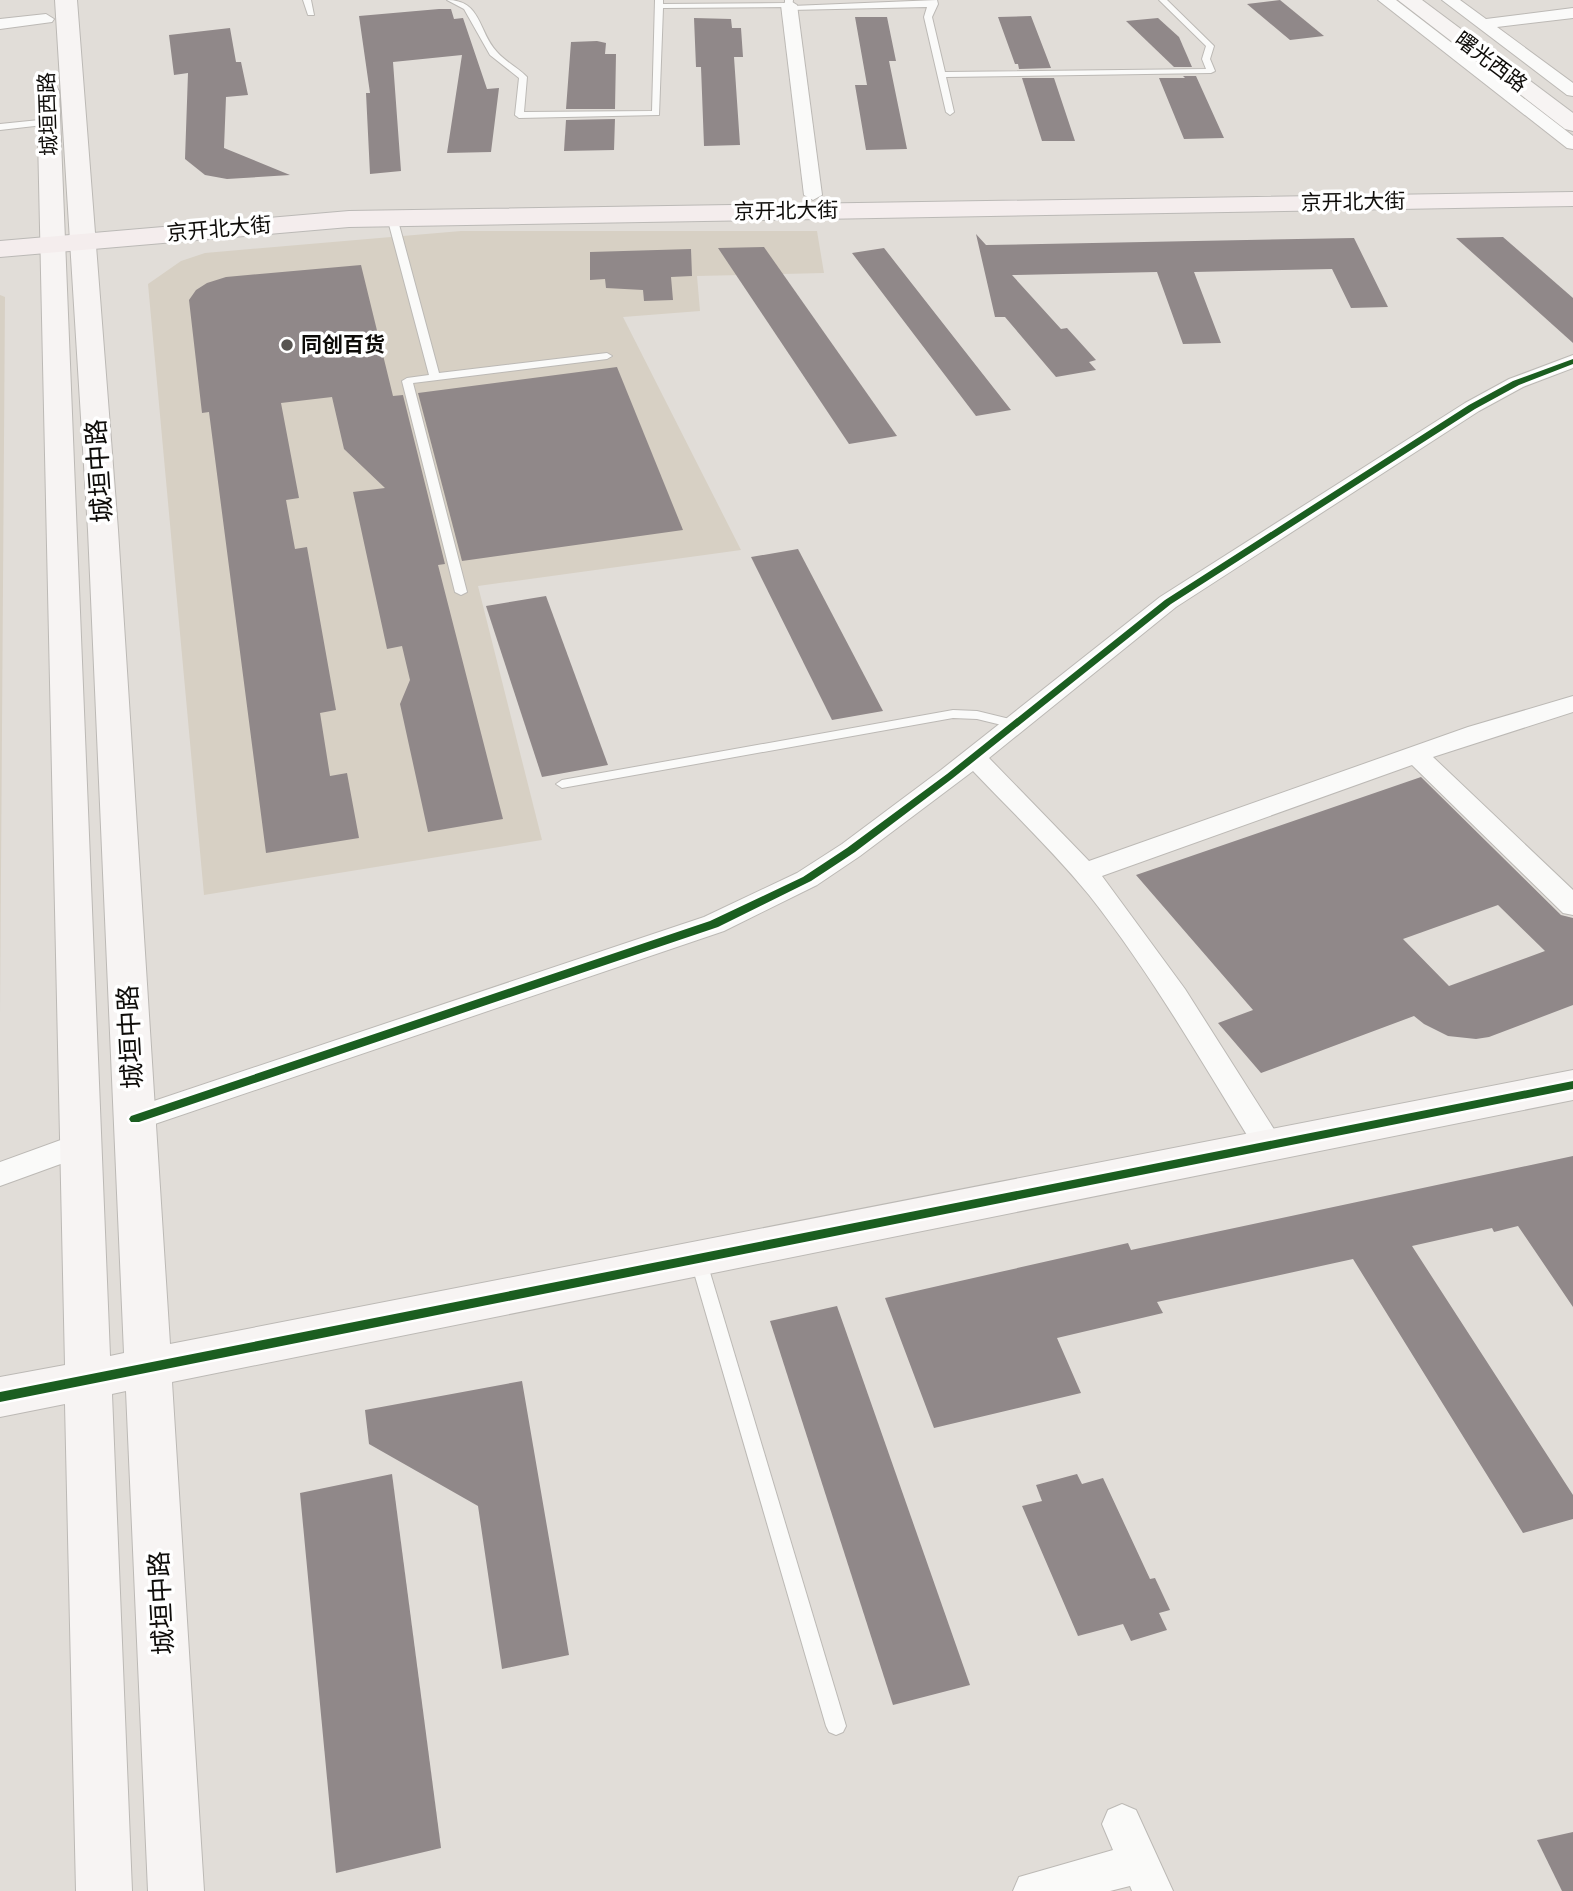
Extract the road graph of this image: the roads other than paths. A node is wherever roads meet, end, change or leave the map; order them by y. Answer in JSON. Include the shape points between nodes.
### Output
{"nodes":[{"id":1,"x":66,"y":0,"type":"edge"},
{"id":2,"x":307,"y":0,"type":"edge"},
{"id":3,"x":451,"y":0,"type":"edge"},
{"id":4,"x":1163,"y":0,"type":"edge"},
{"id":5,"x":1386,"y":0,"type":"edge"},
{"id":6,"x":1409,"y":0,"type":"edge"},
{"id":7,"x":1429,"y":0,"type":"edge"},
{"id":8,"x":1450,"y":0,"type":"edge"},
{"id":9,"x":933,"y":2,"type":"edge"},
{"id":10,"x":659,"y":3,"type":"edge"},
{"id":11,"x":790,"y":4,"type":"edge"},
{"id":12,"x":45,"y":10,"type":"edge"},
{"id":13,"x":311,"y":13,"type":"dead end"},
{"id":14,"x":1573,"y":13,"type":"edge"},
{"id":15,"x":0,"y":24,"type":"edge"},
{"id":16,"x":1483,"y":24,"type":"junction"},
{"id":17,"x":46,"y":45,"type":"dead end"},
{"id":18,"x":47,"y":71,"type":"dead end"},
{"id":19,"x":942,"y":75,"type":"junction"},
{"id":20,"x":1573,"y":91,"type":"edge"},
{"id":21,"x":1573,"y":109,"type":"edge"},
{"id":22,"x":950,"y":112,"type":"dead end"},
{"id":23,"x":49,"y":122,"type":"junction"},
{"id":24,"x":1573,"y":124,"type":"edge"},
{"id":25,"x":0,"y":127,"type":"edge"},
{"id":26,"x":1573,"y":144,"type":"edge"},
{"id":27,"x":1573,"y":183,"type":"edge"},
{"id":28,"x":813,"y":195,"type":"junction"},
{"id":29,"x":1573,"y":199,"type":"edge"},
{"id":30,"x":392,"y":218,"type":"junction"},
{"id":31,"x":0,"y":233,"type":"edge"},
{"id":32,"x":67,"y":235,"type":"junction"},
{"id":33,"x":0,"y":249,"type":"edge"},
{"id":34,"x":607,"y":356,"type":"dead end"},
{"id":35,"x":1573,"y":361,"type":"edge"},
{"id":36,"x":435,"y":377,"type":"junction"},
{"id":37,"x":461,"y":592,"type":"dead end"},
{"id":38,"x":1573,"y":704,"type":"edge"},
{"id":39,"x":1014,"y":724,"type":"junction"},
{"id":40,"x":1416,"y":755,"type":"junction"},
{"id":41,"x":974,"y":757,"type":"junction"},
{"id":42,"x":562,"y":784,"type":"dead end"},
{"id":43,"x":1085,"y":872,"type":"junction"},
{"id":44,"x":1573,"y":905,"type":"edge"},
{"id":45,"x":1573,"y":1085,"type":"edge"},
{"id":46,"x":135,"y":1119,"type":"junction"},
{"id":47,"x":80,"y":1145,"type":"junction"},
{"id":48,"x":1269,"y":1145,"type":"junction"},
{"id":49,"x":0,"y":1174,"type":"edge"},
{"id":50,"x":698,"y":1259,"type":"junction"},
{"id":51,"x":148,"y":1368,"type":"junction"},
{"id":52,"x":88,"y":1380,"type":"junction"},
{"id":53,"x":0,"y":1397,"type":"edge"},
{"id":54,"x":836,"y":1726,"type":"dead end"},
{"id":55,"x":1122,"y":1824,"type":"dead end"},
{"id":56,"x":1147,"y":1877,"type":"edge"},
{"id":57,"x":104,"y":1891,"type":"edge"},
{"id":58,"x":176,"y":1891,"type":"edge"},
{"id":59,"x":1033,"y":1891,"type":"edge"}],
"edges":[{"from":1,"to":32,"type":"main road","name":"城垣西路"},
{"from":2,"to":13,"type":"lane"},
{"from":3,"to":10,"type":"lane","via":[[467,8],[493,53],[523,77],[519,114],[656,113]]},
{"from":4,"to":19,"type":"lane","via":[[1210,46],[1206,59],[1211,71]]},
{"from":5,"to":26,"type":"street"},
{"from":6,"to":24,"type":"main road","name":"曙光西路"},
{"from":7,"to":21,"type":"main road","name":"曙光西路"},
{"from":8,"to":16,"type":"street"},
{"from":9,"to":11,"type":"lane"},
{"from":9,"to":19,"type":"lane","via":[[928,16]]},
{"from":10,"to":11,"type":"lane"},
{"from":11,"to":28,"type":"street"},
{"from":12,"to":15,"type":"street"},
{"from":12,"to":17,"type":"main road","name":"城垣西路"},
{"from":14,"to":16,"type":"street"},
{"from":16,"to":20,"type":"street"},
{"from":18,"to":23,"type":"main road","name":"城垣西路"},
{"from":19,"to":22,"type":"lane"},
{"from":23,"to":25,"type":"lane"},
{"from":23,"to":32,"type":"main road","name":"城垣西路"},
{"from":27,"to":28,"type":"main road","name":"京开北大街"},
{"from":28,"to":32,"type":"main road","name":"京开北大街","via":[[351,203]]},
{"from":29,"to":30,"type":"main road","name":"京开北大街"},
{"from":30,"to":32,"type":"main road","name":"京开北大街"},
{"from":30,"to":36,"type":"lane"},
{"from":31,"to":32,"type":"main road","name":"京开北大街"},
{"from":32,"to":33,"type":"main road","name":"京开北大街"},
{"from":32,"to":46,"type":"main road","name":"城垣中路","via":[[103,530]]},
{"from":32,"to":47,"type":"main road","name":"城垣中路"},
{"from":34,"to":36,"type":"lane"},
{"from":35,"to":39,"type":"street","via":[[1516,383],[1472,407],[1168,602]]},
{"from":36,"to":37,"type":"lane","via":[[407,380]]},
{"from":38,"to":40,"type":"street"},
{"from":39,"to":41,"type":"street"},
{"from":39,"to":42,"type":"lane","via":[[953,714]]},
{"from":40,"to":43,"type":"street"},
{"from":40,"to":44,"type":"street"},
{"from":41,"to":43,"type":"street"},
{"from":41,"to":46,"type":"street","via":[[807,879],[715,924]]},
{"from":43,"to":48,"type":"street","via":[[1179,1003]]},
{"from":45,"to":48,"type":"main road"},
{"from":46,"to":51,"type":"main road","name":"城垣中路"},
{"from":47,"to":49,"type":"street"},
{"from":47,"to":52,"type":"main road","name":"城垣中路"},
{"from":48,"to":50,"type":"main road"},
{"from":50,"to":51,"type":"main road"},
{"from":50,"to":54,"type":"lane"},
{"from":51,"to":52,"type":"main road"},
{"from":51,"to":58,"type":"main road","name":"城垣中路"},
{"from":52,"to":53,"type":"main road"},
{"from":52,"to":57,"type":"main road","name":"城垣中路"},
{"from":55,"to":56,"type":"street"},
{"from":56,"to":59,"type":"street"}]}
